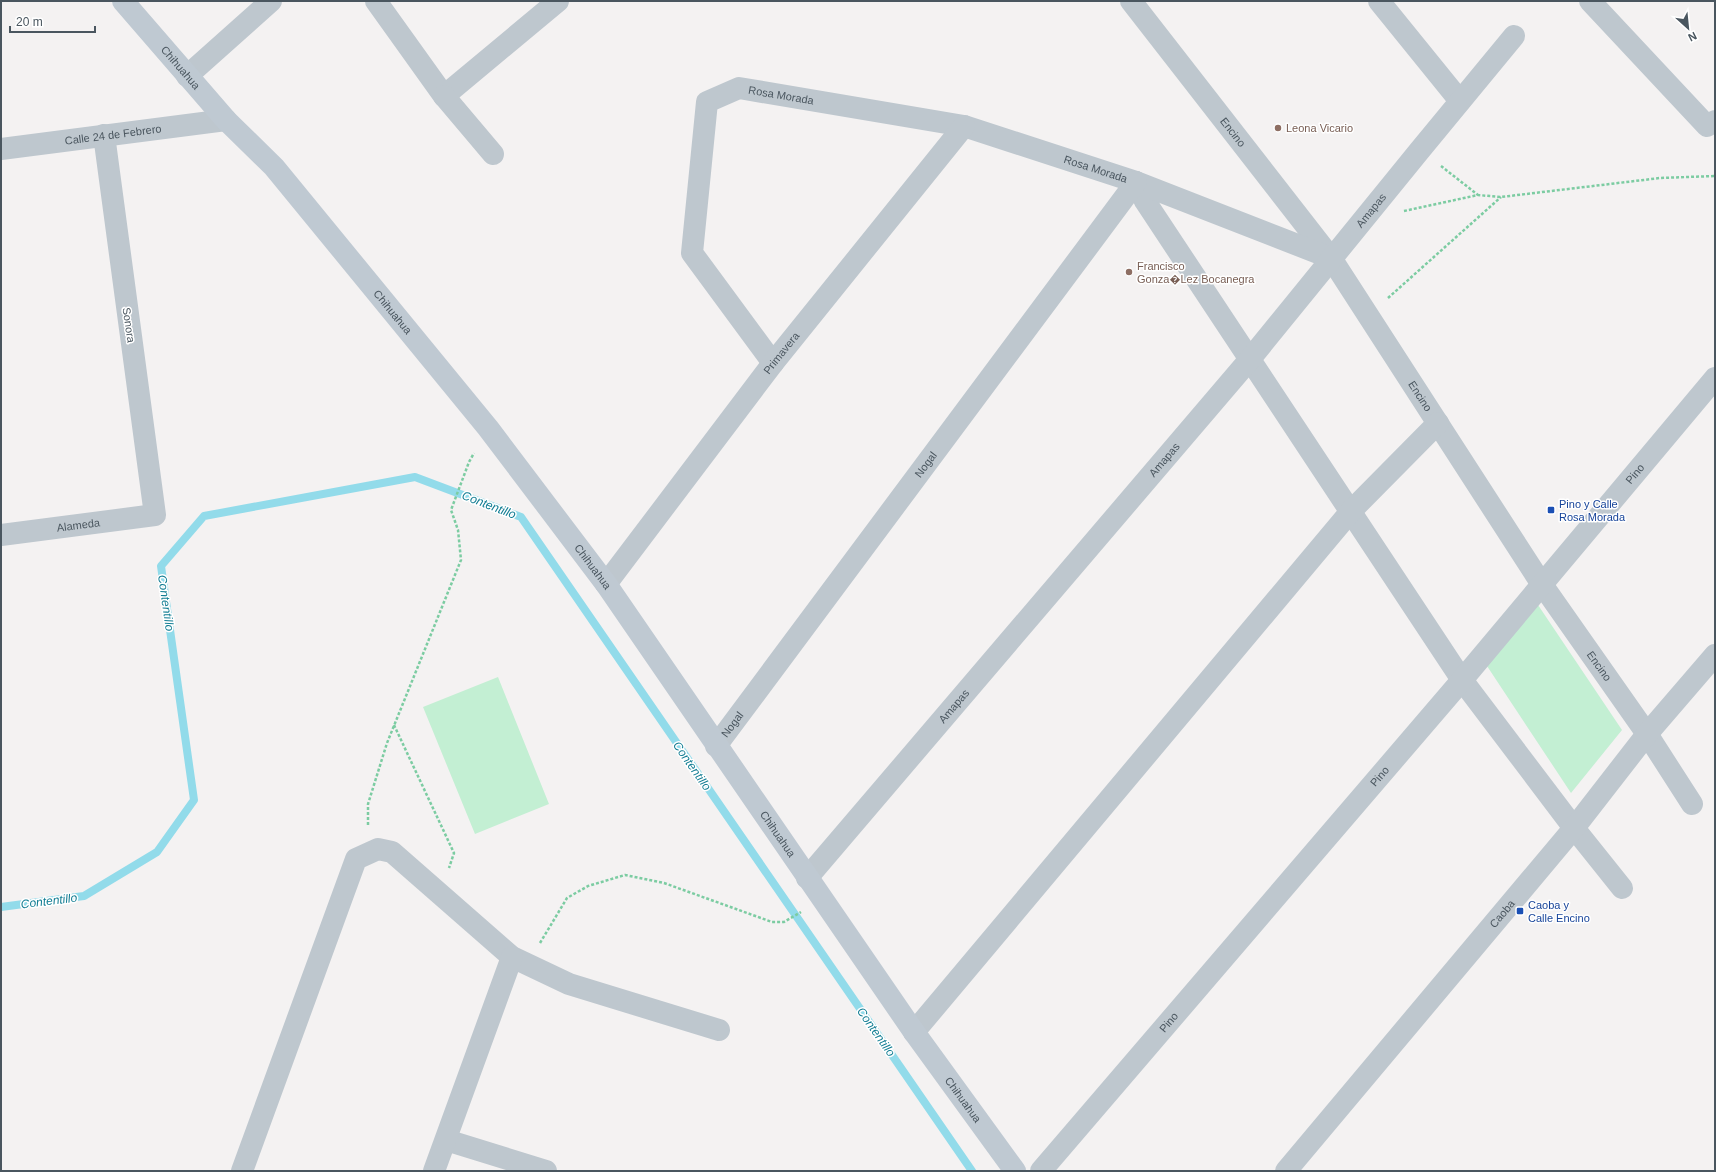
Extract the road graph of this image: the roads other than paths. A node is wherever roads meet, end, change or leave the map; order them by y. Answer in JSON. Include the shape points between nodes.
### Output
{"nodes":[{"id":1,"x":123,"y":1,"type":"edge"},
{"id":2,"x":271,"y":1,"type":"edge"},
{"id":3,"x":376,"y":1,"type":"edge"},
{"id":4,"x":558,"y":1,"type":"edge"},
{"id":5,"x":1132,"y":1,"type":"edge"},
{"id":6,"x":1379,"y":1,"type":"edge"},
{"id":7,"x":1590,"y":1,"type":"edge"},
{"id":8,"x":1514,"y":36,"type":"dead end"},
{"id":9,"x":187,"y":76,"type":"junction"},
{"id":10,"x":444,"y":96,"type":"junction"},
{"id":11,"x":1460,"y":101,"type":"junction"},
{"id":12,"x":226,"y":120,"type":"junction"},
{"id":13,"x":1715,"y":121,"type":"edge"},
{"id":14,"x":964,"y":126,"type":"junction"},
{"id":15,"x":104,"y":135,"type":"junction"},
{"id":16,"x":1,"y":149,"type":"edge"},
{"id":17,"x":493,"y":154,"type":"dead end"},
{"id":18,"x":1136,"y":182,"type":"junction"},
{"id":19,"x":1331,"y":258,"type":"junction"},
{"id":20,"x":1250,"y":360,"type":"junction"},
{"id":21,"x":773,"y":363,"type":"junction"},
{"id":22,"x":1715,"y":378,"type":"edge"},
{"id":23,"x":1438,"y":423,"type":"junction"},
{"id":24,"x":1351,"y":511,"type":"junction"},
{"id":25,"x":155,"y":515,"type":"joint"},
{"id":26,"x":1,"y":535,"type":"edge"},
{"id":27,"x":1541,"y":583,"type":"junction"},
{"id":28,"x":606,"y":584,"type":"junction"},
{"id":29,"x":1715,"y":655,"type":"edge"},
{"id":30,"x":1462,"y":680,"type":"junction"},
{"id":31,"x":1647,"y":734,"type":"junction"},
{"id":32,"x":716,"y":746,"type":"junction"},
{"id":33,"x":1692,"y":804,"type":"dead end"},
{"id":34,"x":1574,"y":828,"type":"junction"},
{"id":35,"x":807,"y":878,"type":"junction"},
{"id":36,"x":1622,"y":888,"type":"dead end"},
{"id":37,"x":520,"y":960,"type":"junction"},
{"id":38,"x":719,"y":1030,"type":"dead end"},
{"id":39,"x":914,"y":1032,"type":"junction"},
{"id":40,"x":446,"y":1140,"type":"junction"},
{"id":41,"x":242,"y":1171,"type":"edge"},
{"id":42,"x":434,"y":1171,"type":"edge"},
{"id":43,"x":546,"y":1171,"type":"edge"},
{"id":44,"x":1015,"y":1171,"type":"edge"},
{"id":45,"x":1041,"y":1171,"type":"edge"},
{"id":46,"x":1286,"y":1171,"type":"edge"}],
"edges":[{"from":1,"to":9,"type":"street","name":"Chihuahua"},
{"from":2,"to":9,"type":"street"},
{"from":3,"to":10,"type":"street"},
{"from":4,"to":10,"type":"street"},
{"from":5,"to":19,"type":"street","name":"Encino"},
{"from":6,"to":11,"type":"street"},
{"from":7,"to":13,"type":"street","via":[[1707,126]]},
{"from":8,"to":11,"type":"street","name":"Amapas"},
{"from":9,"to":12,"type":"street","name":"Chihuahua"},
{"from":10,"to":17,"type":"street"},
{"from":11,"to":19,"type":"street","name":"Amapas"},
{"from":12,"to":15,"type":"street","name":"Calle 24 de Febrero"},
{"from":12,"to":28,"type":"street","name":"Chihuahua","via":[[274,167],[488,428]]},
{"from":14,"to":18,"type":"street","name":"Rosa Morada"},
{"from":14,"to":21,"type":"street","name":"Primavera"},
{"from":14,"to":21,"type":"street","name":"Rosa Morada","via":[[739,88],[707,102],[692,253]]},
{"from":15,"to":16,"type":"street","name":"Calle 24 de Febrero"},
{"from":15,"to":25,"type":"street","name":"Sonora"},
{"from":18,"to":19,"type":"street","name":"Rosa Morada"},
{"from":18,"to":20,"type":"street","via":[[1145,201]]},
{"from":18,"to":32,"type":"street","name":"Nogal"},
{"from":19,"to":20,"type":"street","name":"Amapas"},
{"from":19,"to":23,"type":"street","name":"Encino"},
{"from":20,"to":24,"type":"street"},
{"from":20,"to":35,"type":"street","name":"Amapas"},
{"from":21,"to":28,"type":"street","name":"Primavera"},
{"from":22,"to":27,"type":"street","name":"Pino"},
{"from":23,"to":24,"type":"street"},
{"from":23,"to":27,"type":"street","name":"Encino"},
{"from":24,"to":30,"type":"street"},
{"from":24,"to":39,"type":"street"},
{"from":25,"to":26,"type":"street","name":"Alameda"},
{"from":27,"to":30,"type":"street","name":"Pino"},
{"from":27,"to":31,"type":"street","name":"Encino"},
{"from":28,"to":32,"type":"street","name":"Chihuahua"},
{"from":29,"to":31,"type":"street","name":"Caoba"},
{"from":30,"to":34,"type":"street"},
{"from":30,"to":45,"type":"street","name":"Pino"},
{"from":31,"to":33,"type":"street","name":"Encino"},
{"from":31,"to":34,"type":"street","name":"Caoba"},
{"from":32,"to":35,"type":"street","name":"Chihuahua"},
{"from":34,"to":36,"type":"street"},
{"from":34,"to":46,"type":"street","name":"Caoba"},
{"from":35,"to":39,"type":"street","name":"Chihuahua"},
{"from":37,"to":38,"type":"street","via":[[569,984]]},
{"from":37,"to":40,"type":"street"},
{"from":37,"to":41,"type":"street","via":[[392,852],[378,849],[356,859]]},
{"from":39,"to":44,"type":"street","name":"Chihuahua"},
{"from":40,"to":42,"type":"street"},
{"from":40,"to":43,"type":"street"}]}
